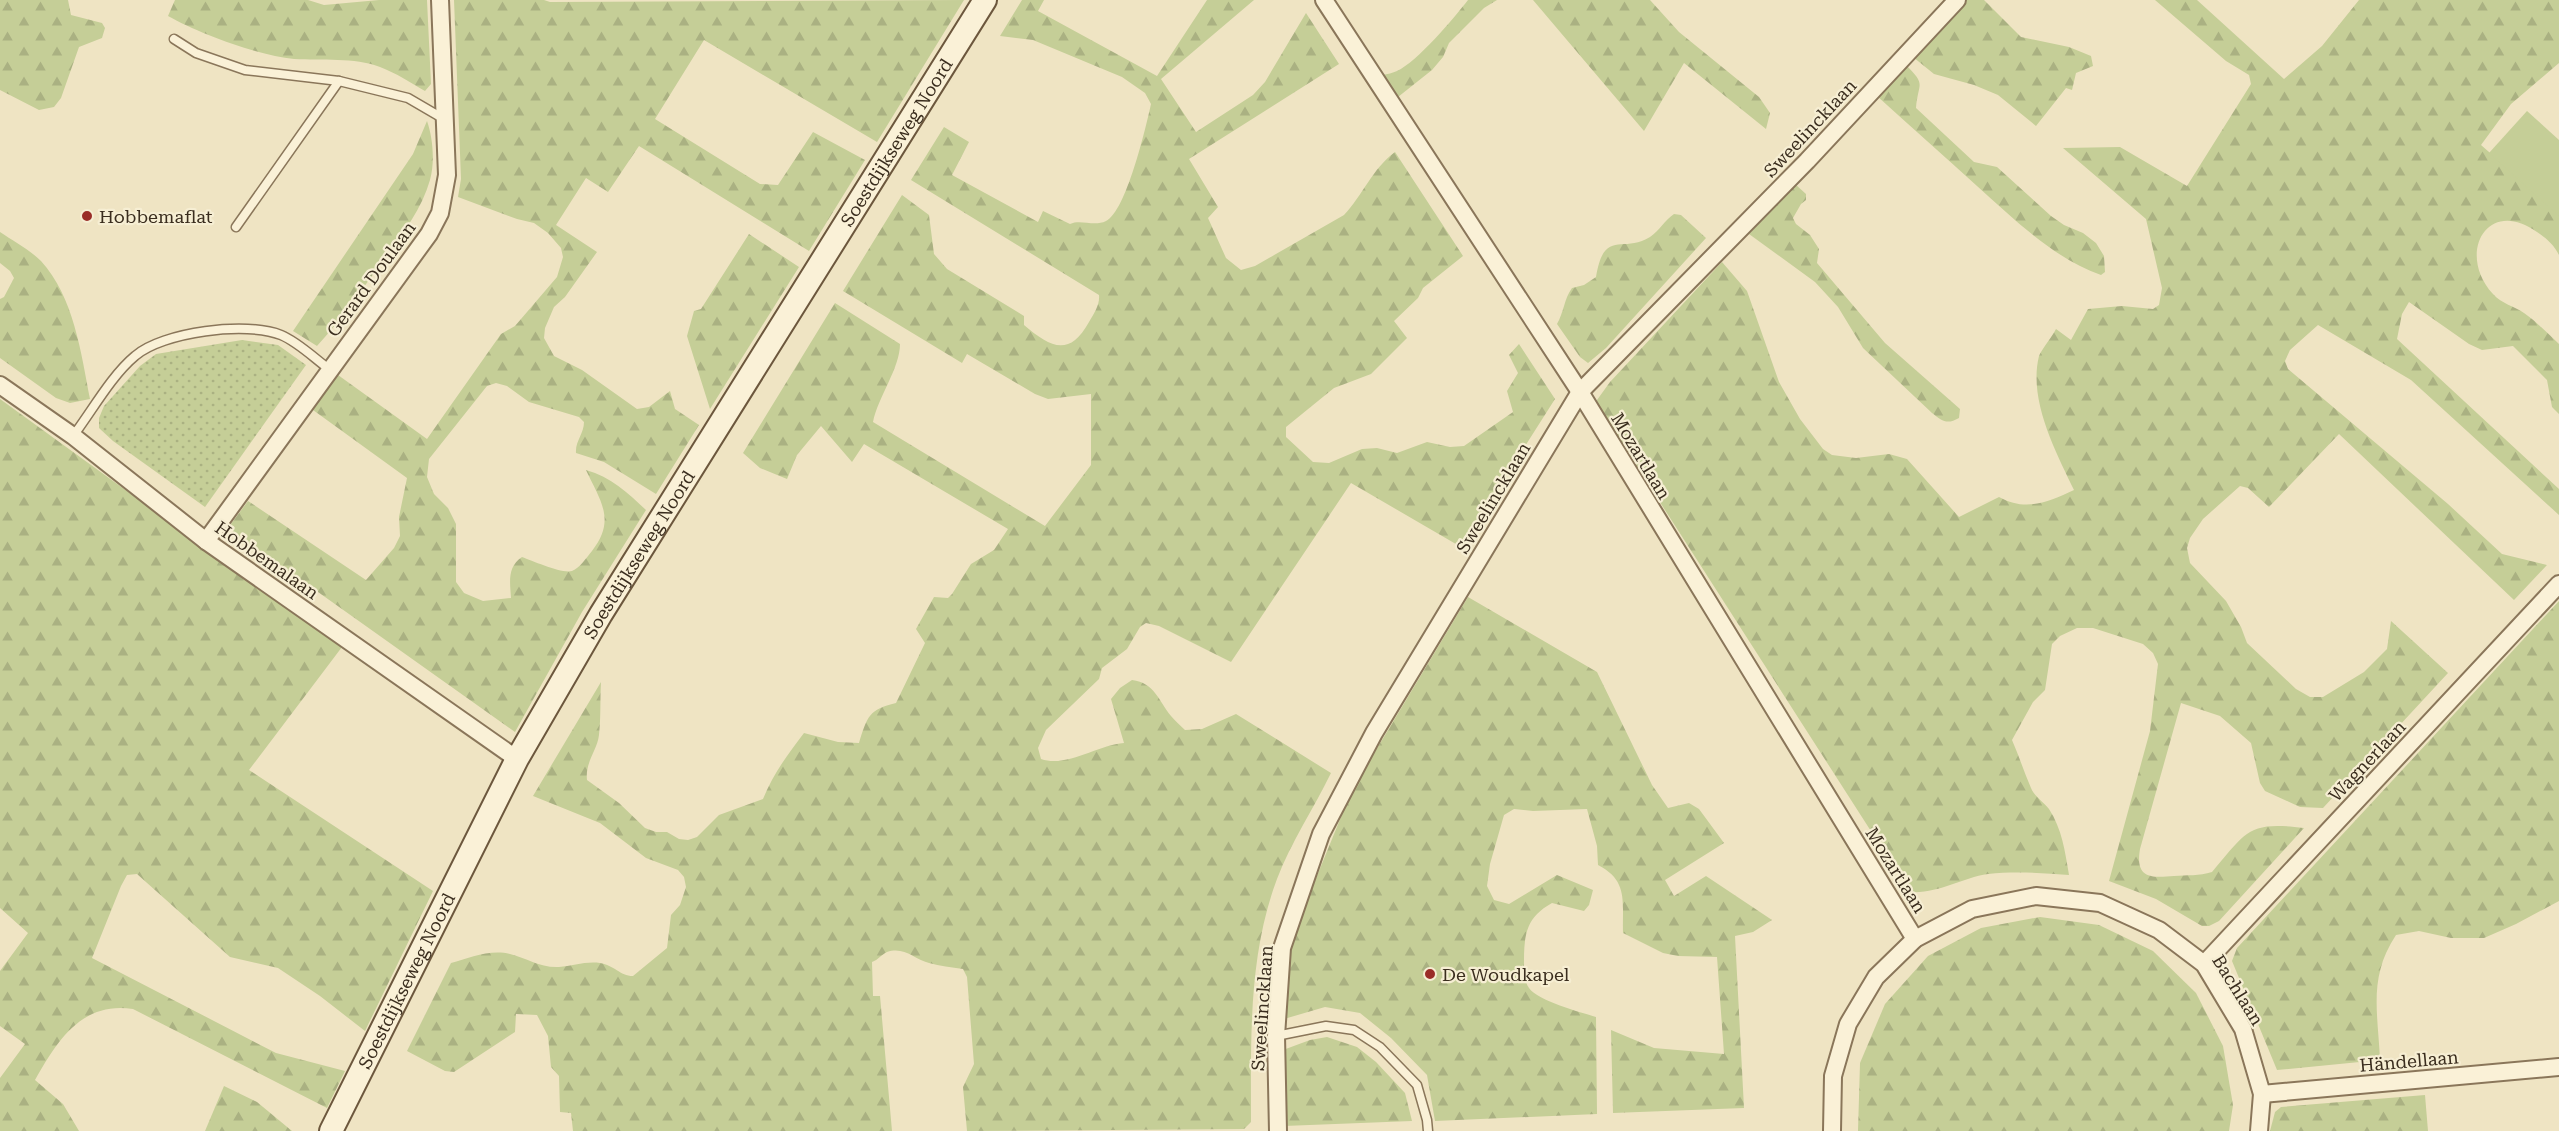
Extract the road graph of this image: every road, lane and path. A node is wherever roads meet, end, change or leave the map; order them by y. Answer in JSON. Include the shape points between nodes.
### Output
{"nodes":[{"id":1,"x":440,"y":0,"type":"edge"},
{"id":2,"x":985,"y":0,"type":"edge"},
{"id":3,"x":1324,"y":0,"type":"edge"},
{"id":4,"x":1957,"y":0,"type":"edge"},
{"id":5,"x":174,"y":39,"type":"dead end"},
{"id":6,"x":339,"y":81,"type":"junction"},
{"id":7,"x":444,"y":119,"type":"junction"},
{"id":8,"x":236,"y":227,"type":"dead end"},
{"id":9,"x":330,"y":369,"type":"junction"},
{"id":10,"x":0,"y":386,"type":"edge"},
{"id":11,"x":1580,"y":392,"type":"junction"},
{"id":12,"x":73,"y":436,"type":"junction"},
{"id":13,"x":206,"y":541,"type":"junction"},
{"id":14,"x":2559,"y":584,"type":"edge"},
{"id":15,"x":517,"y":759,"type":"junction"},
{"id":16,"x":1915,"y":939,"type":"junction"},
{"id":17,"x":2204,"y":964,"type":"junction"},
{"id":18,"x":1276,"y":1036,"type":"junction"},
{"id":19,"x":2559,"y":1067,"type":"edge"},
{"id":20,"x":2262,"y":1094,"type":"junction"},
{"id":21,"x":331,"y":1131,"type":"edge"},
{"id":22,"x":1278,"y":1131,"type":"edge"},
{"id":23,"x":1428,"y":1131,"type":"edge"},
{"id":24,"x":1826,"y":1131,"type":"edge"},
{"id":25,"x":2259,"y":1131,"type":"edge"}],
"edges":[{"from":1,"to":7,"type":"street","name":"Gerard Doulaan"},
{"from":2,"to":15,"type":"main road","name":"Soestdijkseweg Noord","via":[[607,604]]},
{"from":3,"to":11,"type":"street","name":"Mozartlaan"},
{"from":4,"to":11,"type":"street","name":"Sweelincklaan","via":[[1807,161]]},
{"from":5,"to":6,"type":"lane","via":[[196,53],[245,70]]},
{"from":6,"to":7,"type":"lane","via":[[408,98]]},
{"from":6,"to":8,"type":"lane"},
{"from":7,"to":9,"type":"street","name":"Gerard Doulaan","via":[[447,175],[440,213],[429,234]]},
{"from":9,"to":12,"type":"lane","via":[[281,335],[258,330],[236,329],[158,342],[135,356]]},
{"from":9,"to":13,"type":"street","name":"Gerard Doulaan"},
{"from":10,"to":12,"type":"street","name":"Hobbemalaan"},
{"from":11,"to":16,"type":"street","name":"Mozartlaan"},
{"from":11,"to":18,"type":"street","name":"Sweelincklaan","via":[[1374,733],[1321,834],[1282,948]]},
{"from":12,"to":13,"type":"street","name":"Hobbemalaan"},
{"from":13,"to":15,"type":"street","name":"Hobbemalaan"},
{"from":14,"to":17,"type":"street","name":"Wagnerlaan"},
{"from":15,"to":21,"type":"main road","name":"Soestdijkseweg Noord"},
{"from":16,"to":17,"type":"street","name":"Bachlaan","via":[[1972,909],[2036,896],[2100,903],[2159,930]]},
{"from":16,"to":24,"type":"street","name":"Bachlaan","via":[[1876,977],[1848,1024],[1833,1076]]},
{"from":17,"to":20,"type":"street","name":"Bachlaan","via":[[2243,1029]]},
{"from":18,"to":22,"type":"street","name":"Sweelincklaan"},
{"from":18,"to":23,"type":"lane","via":[[1326,1026],[1354,1030],[1380,1047],[1417,1085]]},
{"from":19,"to":20,"type":"street","name":"Händellaan"},
{"from":20,"to":25,"type":"street","name":"Bachlaan"}]}
